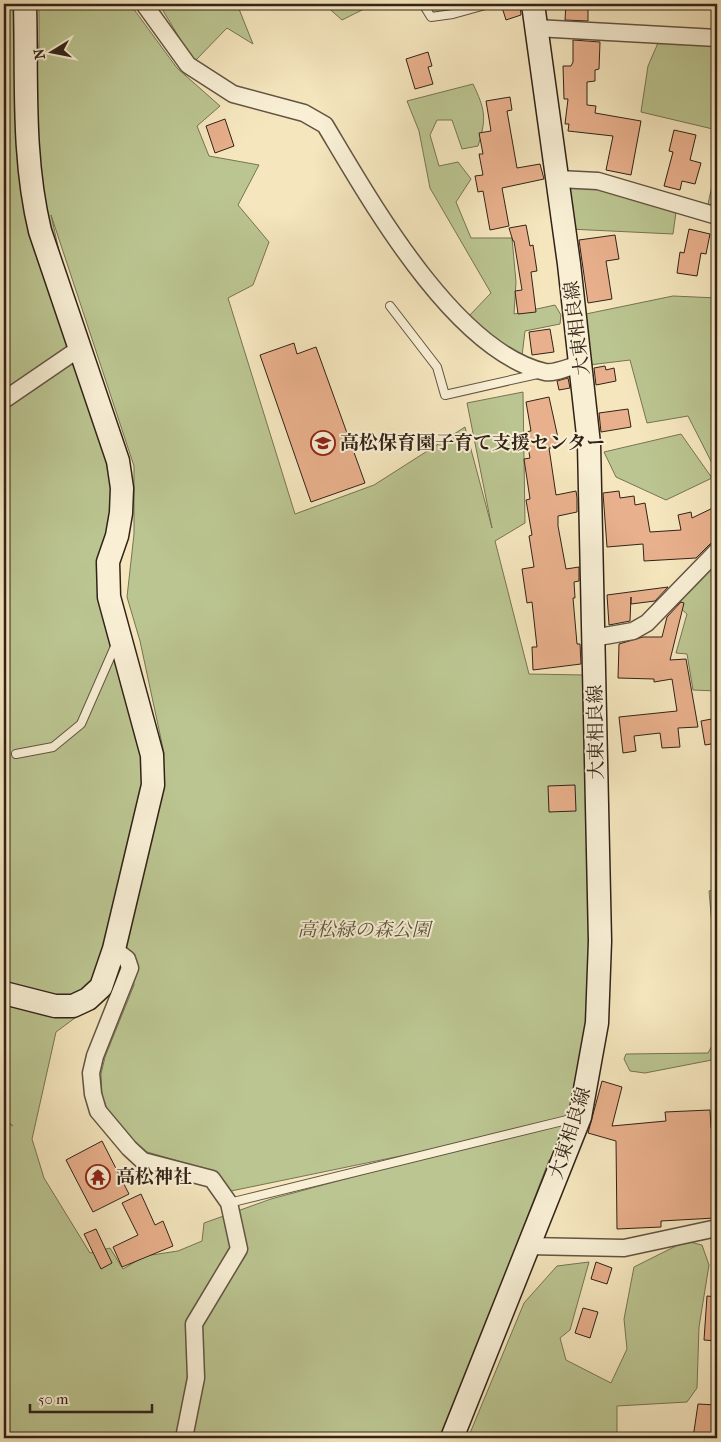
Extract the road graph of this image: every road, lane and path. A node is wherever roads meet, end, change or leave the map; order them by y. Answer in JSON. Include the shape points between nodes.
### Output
{"nodes":[{"id":1,"x":25,"y":4,"type":"edge"},
{"id":2,"x":144,"y":4,"type":"edge"},
{"id":3,"x":424,"y":4,"type":"edge"},
{"id":4,"x":489,"y":4,"type":"edge"},
{"id":5,"x":533,"y":4,"type":"edge"},
{"id":6,"x":536,"y":28,"type":"junction"},
{"id":7,"x":717,"y":38,"type":"edge"},
{"id":8,"x":558,"y":180,"type":"junction"},
{"id":9,"x":717,"y":216,"type":"edge"},
{"id":10,"x":390,"y":306,"type":"dead end"},
{"id":11,"x":80,"y":348,"type":"junction"},
{"id":12,"x":581,"y":364,"type":"junction"},
{"id":13,"x":546,"y":372,"type":"junction"},
{"id":14,"x":4,"y":400,"type":"edge"},
{"id":15,"x":717,"y":551,"type":"edge"},
{"id":16,"x":119,"y":636,"type":"junction"},
{"id":17,"x":593,"y":638,"type":"junction"},
{"id":18,"x":16,"y":754,"type":"dead end"},
{"id":19,"x":114,"y":949,"type":"junction"},
{"id":20,"x":4,"y":994,"type":"edge"},
{"id":21,"x":580,"y":1117,"type":"junction"},
{"id":22,"x":229,"y":1203,"type":"junction"},
{"id":23,"x":717,"y":1228,"type":"edge"},
{"id":24,"x":528,"y":1246,"type":"junction"},
{"id":25,"x":184,"y":1438,"type":"edge"},
{"id":26,"x":452,"y":1438,"type":"edge"}],
"edges":[{"from":1,"to":11,"type":"main road","via":[[28,162],[32,195],[40,231]]},
{"from":2,"to":13,"type":"street","via":[[188,65],[233,94],[304,113],[325,125],[402,248],[463,323],[503,354]]},
{"from":3,"to":4,"type":"lane","via":[[431,17]]},
{"from":5,"to":6,"type":"main road","name":"大東相良線"},
{"from":6,"to":7,"type":"street"},
{"from":6,"to":8,"type":"main road","name":"大東相良線"},
{"from":8,"to":9,"type":"street","via":[[598,181]]},
{"from":8,"to":12,"type":"main road","name":"大東相良線"},
{"from":10,"to":13,"type":"lane","via":[[438,367],[445,395]]},
{"from":11,"to":14,"type":"street"},
{"from":11,"to":16,"type":"main road","via":[[118,461],[122,488],[118,536],[108,562],[107,577]]},
{"from":12,"to":13,"type":"street"},
{"from":12,"to":17,"type":"main road","name":"大東相良線","via":[[588,444]]},
{"from":15,"to":17,"type":"street","via":[[647,623],[633,631]]},
{"from":16,"to":18,"type":"lane","via":[[82,724],[53,747]]},
{"from":16,"to":19,"type":"main road","via":[[152,755],[153,785]]},
{"from":17,"to":21,"type":"main road","name":"大東相良線","via":[[600,941],[597,1023]]},
{"from":19,"to":20,"type":"main road","via":[[101,987],[88,999],[73,1006],[55,1006]]},
{"from":19,"to":22,"type":"street","via":[[127,959],[130,968],[93,1065],[93,1094],[98,1111],[143,1160],[212,1179]]},
{"from":21,"to":22,"type":"lane"},
{"from":21,"to":24,"type":"main road","name":"大東相良線"},
{"from":22,"to":25,"type":"street","via":[[239,1249],[194,1324],[196,1378]]},
{"from":23,"to":24,"type":"street","via":[[624,1248]]},
{"from":24,"to":26,"type":"main road","name":"大東相良線"}]}
